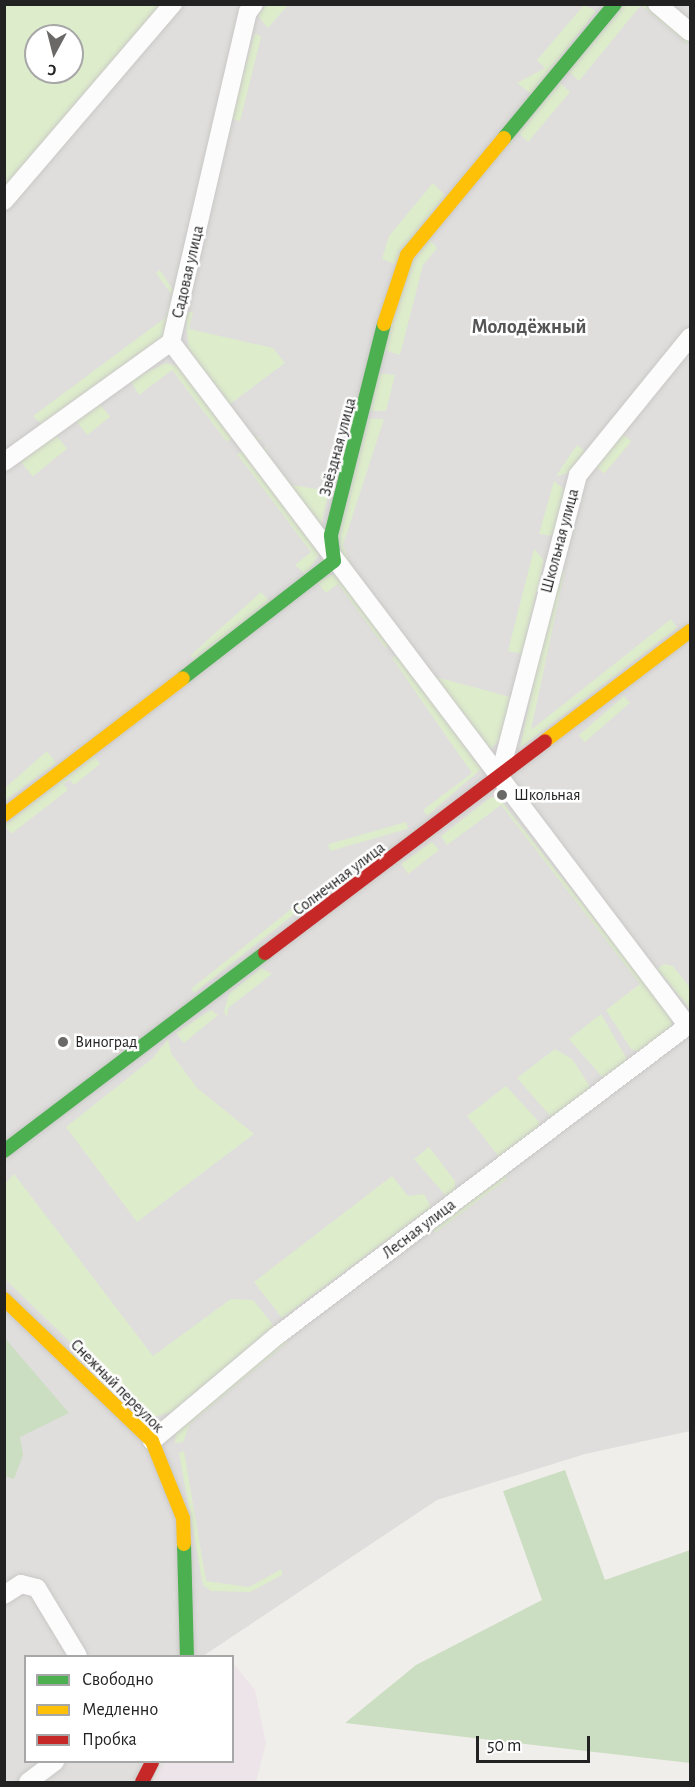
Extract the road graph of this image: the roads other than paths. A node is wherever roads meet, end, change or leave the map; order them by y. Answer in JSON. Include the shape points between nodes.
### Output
{"nodes":[{"id":1,"x":173,"y":4,"type":"edge"},
{"id":2,"x":254,"y":4,"type":"edge"},
{"id":3,"x":615,"y":4,"type":"edge"},
{"id":4,"x":657,"y":4,"type":"edge"},
{"id":5,"x":690,"y":32,"type":"edge"},
{"id":6,"x":4,"y":201,"type":"edge"},
{"id":7,"x":690,"y":337,"type":"edge"},
{"id":8,"x":171,"y":342,"type":"junction"},
{"id":9,"x":4,"y":462,"type":"edge"},
{"id":10,"x":334,"y":561,"type":"junction"},
{"id":11,"x":690,"y":631,"type":"edge"},
{"id":12,"x":499,"y":780,"type":"junction"},
{"id":13,"x":4,"y":815,"type":"edge"},
{"id":14,"x":689,"y":1025,"type":"edge"},
{"id":15,"x":4,"y":1151,"type":"edge"},
{"id":16,"x":4,"y":1299,"type":"edge"},
{"id":17,"x":152,"y":1441,"type":"junction"},
{"id":18,"x":4,"y":1595,"type":"edge"},
{"id":19,"x":77,"y":1655,"type":"edge"},
{"id":20,"x":187,"y":1655,"type":"edge"},
{"id":21,"x":52,"y":1763,"type":"edge"},
{"id":22,"x":151,"y":1763,"type":"edge"},
{"id":23,"x":28,"y":1782,"type":"edge"},
{"id":24,"x":142,"y":1782,"type":"edge"}],
"edges":[{"from":1,"to":6,"type":"street"},
{"from":2,"to":8,"type":"street","name":"Садовая улица","via":[[248,12]]},
{"from":3,"to":10,"type":"street","name":"Звёздная улица","via":[[406,255],[396,278],[331,535]]},
{"from":4,"to":5,"type":"street"},
{"from":7,"to":12,"type":"street","name":"Школьная улица","via":[[578,475]]},
{"from":8,"to":9,"type":"street"},
{"from":8,"to":10,"type":"street"},
{"from":10,"to":12,"type":"street"},
{"from":10,"to":13,"type":"street"},
{"from":11,"to":12,"type":"street","name":"Солнечная улица"},
{"from":12,"to":14,"type":"street"},
{"from":12,"to":15,"type":"street","name":"Солнечная улица"},
{"from":14,"to":17,"type":"street","name":"Лесная улица","via":[[278,1335]]},
{"from":16,"to":17,"type":"street","name":"Снежный переулок"},
{"from":17,"to":20,"type":"street","name":"Снежный переулок","via":[[183,1518]]},
{"from":18,"to":19,"type":"street","via":[[21,1584],[37,1588]]},
{"from":21,"to":23,"type":"street"},
{"from":22,"to":24,"type":"street"}]}
